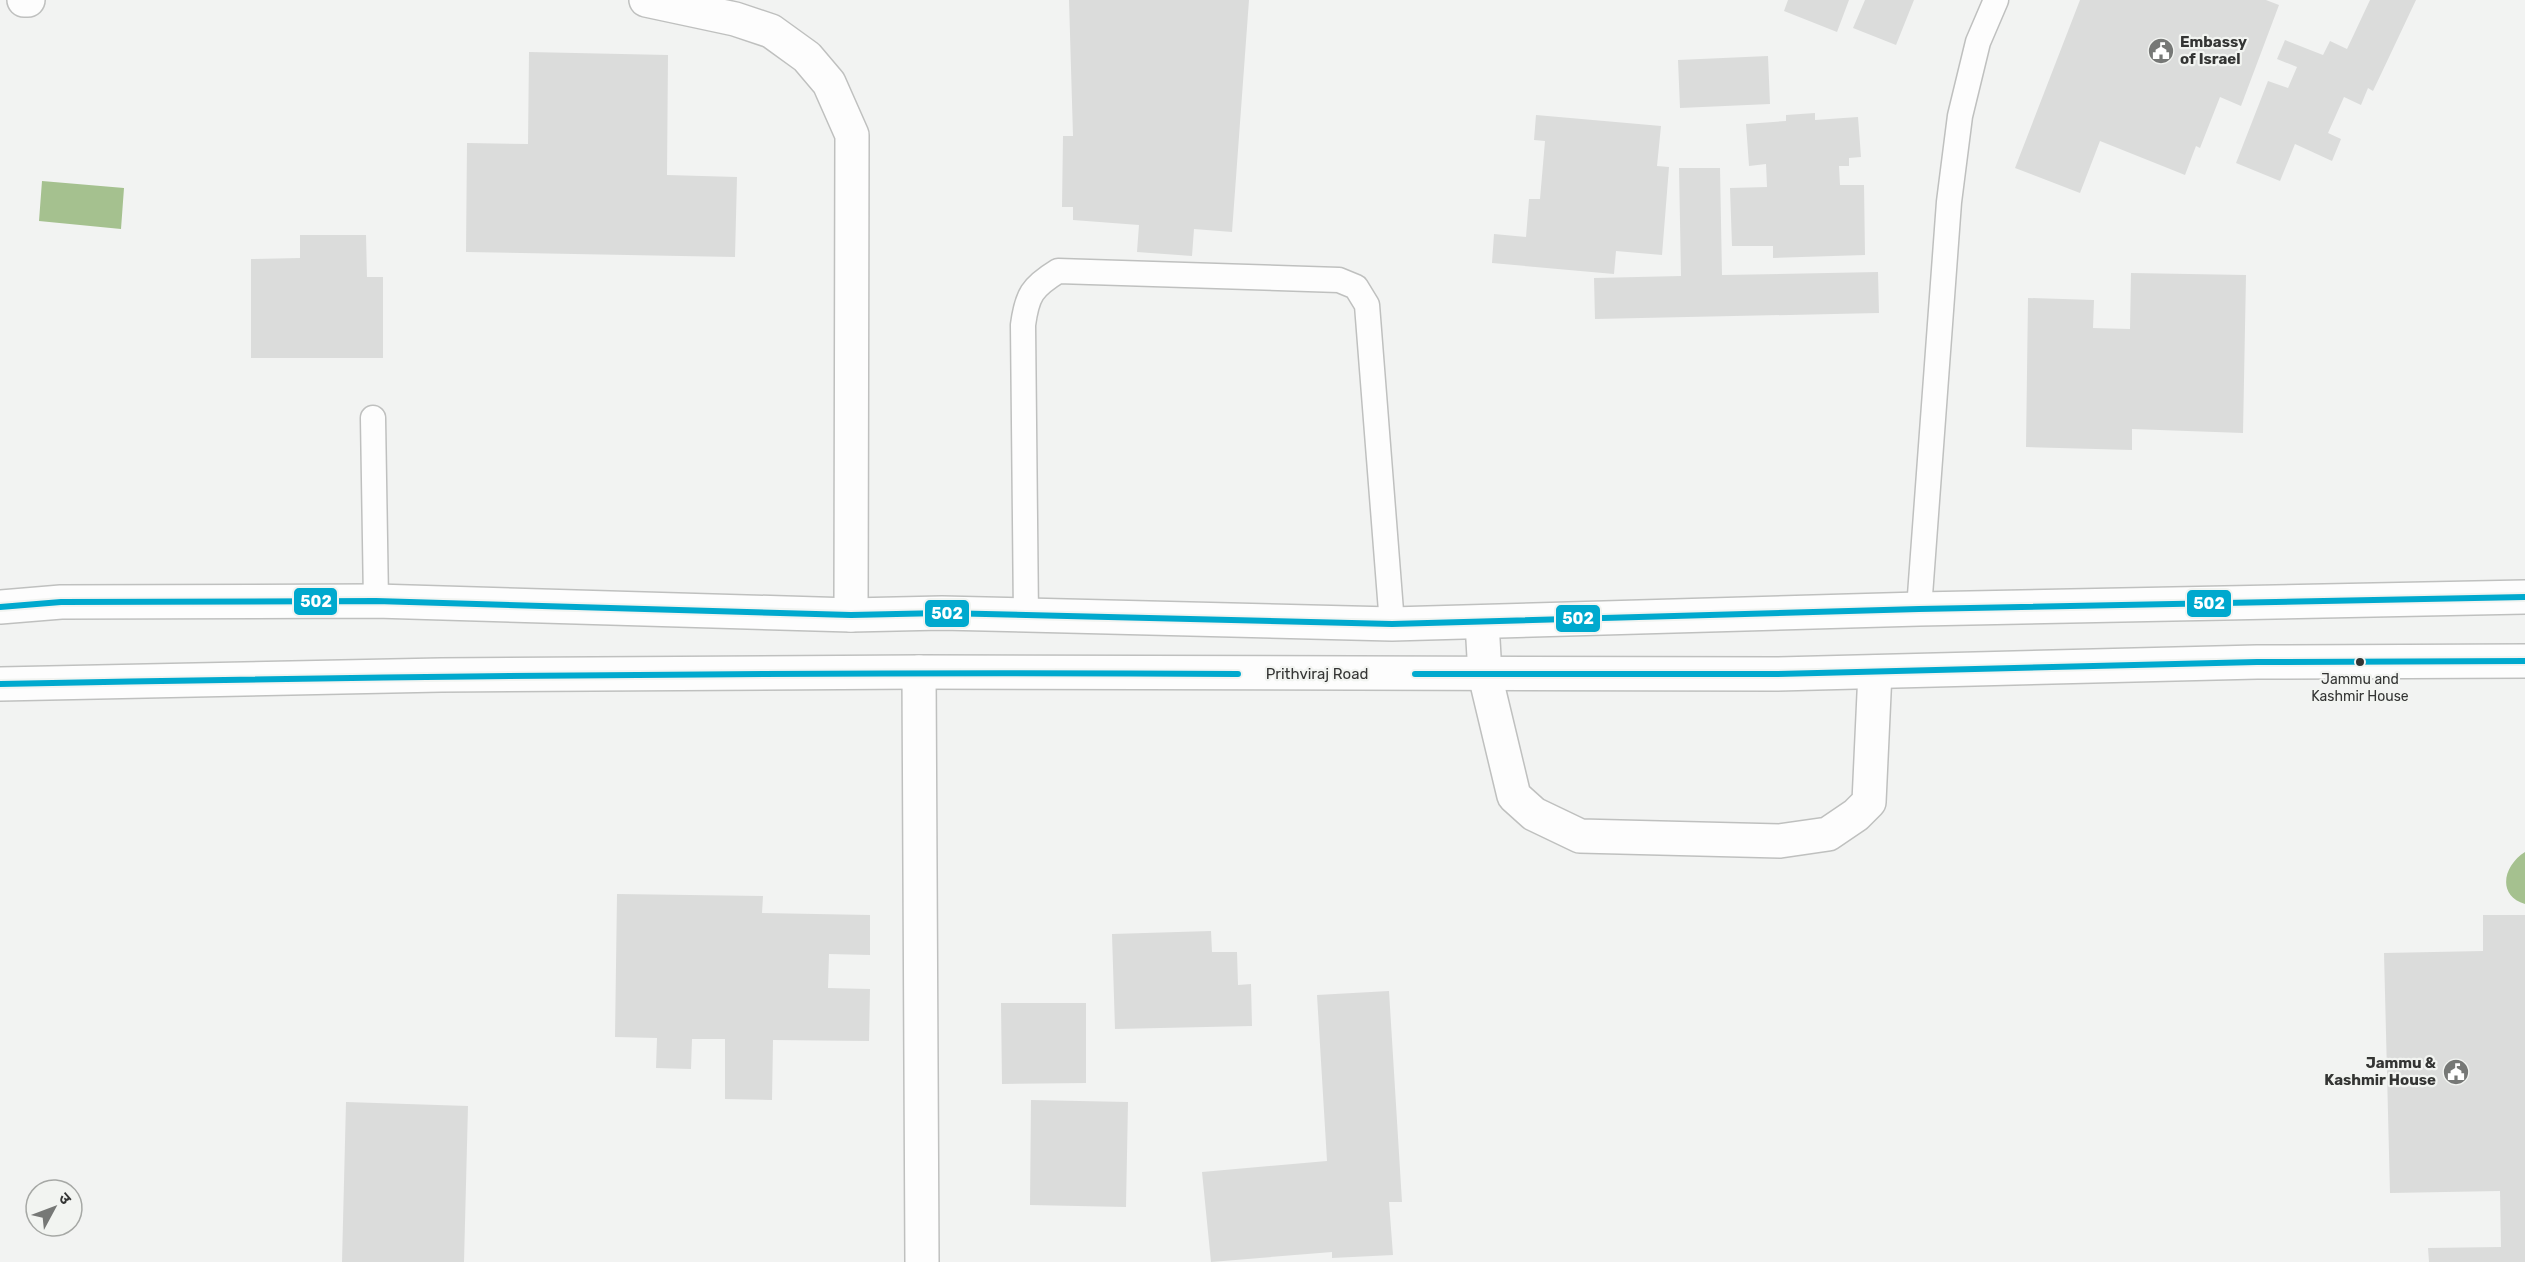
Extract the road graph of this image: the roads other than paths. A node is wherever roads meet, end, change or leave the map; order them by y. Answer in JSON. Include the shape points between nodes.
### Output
{"nodes":[{"id":1,"x":24,"y":0,"type":"edge"},
{"id":2,"x":28,"y":0,"type":"edge"},
{"id":3,"x":646,"y":0,"type":"edge"},
{"id":4,"x":1996,"y":0,"type":"edge"},
{"id":5,"x":373,"y":418,"type":"dead end"},
{"id":6,"x":2525,"y":597,"type":"edge"},
{"id":7,"x":376,"y":601,"type":"junction"},
{"id":8,"x":0,"y":607,"type":"edge"},
{"id":9,"x":1919,"y":609,"type":"junction"},
{"id":10,"x":851,"y":615,"type":"junction"},
{"id":11,"x":1026,"y":617,"type":"junction"},
{"id":12,"x":1482,"y":622,"type":"junction"},
{"id":13,"x":1392,"y":624,"type":"junction"},
{"id":14,"x":2525,"y":661,"type":"edge"},
{"id":15,"x":919,"y":672,"type":"junction"},
{"id":16,"x":1875,"y":672,"type":"junction"},
{"id":17,"x":1485,"y":675,"type":"junction"},
{"id":18,"x":0,"y":684,"type":"edge"},
{"id":19,"x":922,"y":1262,"type":"edge"}],
"edges":[{"from":1,"to":2,"type":"main road"},
{"from":3,"to":10,"type":"main road","via":[[771,31],[807,57],[829,83],[852,135]]},
{"from":4,"to":9,"type":"lane","via":[[1978,42],[1960,116],[1949,202]]},
{"from":5,"to":7,"type":"lane"},
{"from":6,"to":9,"type":"main road"},
{"from":7,"to":8,"type":"main road","via":[[61,602]]},
{"from":7,"to":10,"type":"main road"},
{"from":9,"to":12,"type":"main road"},
{"from":10,"to":11,"type":"main road","via":[[942,613]]},
{"from":11,"to":13,"type":"main road"},
{"from":11,"to":13,"type":"lane","via":[[1023,325],[1026,302],[1039,283],[1058,271],[1339,280],[1356,287],[1367,306]]},
{"from":12,"to":13,"type":"main road"},
{"from":12,"to":17,"type":"main road"},
{"from":14,"to":16,"type":"main road","name":"Prithviraj Road","via":[[2257,662]]},
{"from":15,"to":17,"type":"main road","name":"Prithviraj Road"},
{"from":15,"to":18,"type":"main road","name":"Prithviraj Road","via":[[441,675]]},
{"from":15,"to":19,"type":"main road"},
{"from":16,"to":17,"type":"main road","name":"Prithviraj Road"},
{"from":16,"to":17,"type":"main road","via":[[1869,802],[1828,834],[1780,840],[1580,836],[1534,814],[1514,796]]}]}
